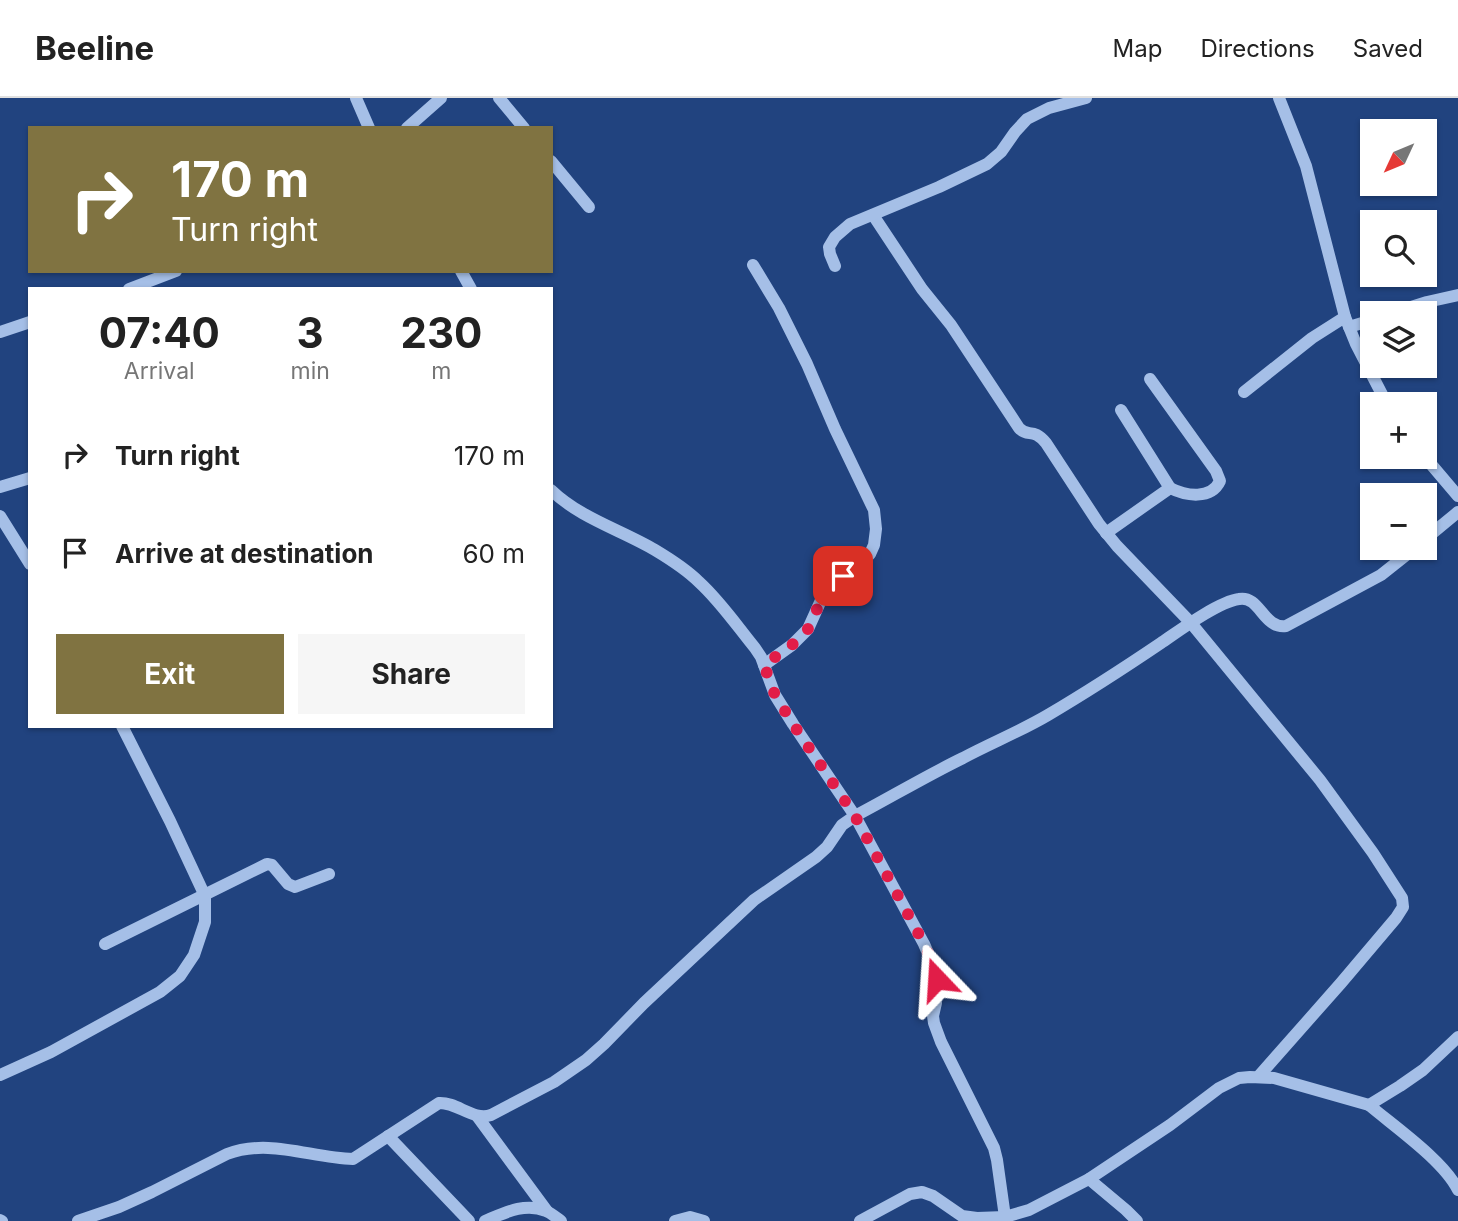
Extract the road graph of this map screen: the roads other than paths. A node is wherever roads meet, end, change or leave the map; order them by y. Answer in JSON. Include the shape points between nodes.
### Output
{"nodes":[{"id":1,"x":356,"y":98,"type":"edge"},
{"id":2,"x":441,"y":98,"type":"edge"},
{"id":3,"x":499,"y":98,"type":"edge"},
{"id":4,"x":1086,"y":98,"type":"edge"},
{"id":5,"x":1279,"y":98,"type":"edge"},
{"id":6,"x":368,"y":126,"type":"edge"},
{"id":7,"x":409,"y":126,"type":"edge"},
{"id":8,"x":522,"y":126,"type":"edge"},
{"id":9,"x":553,"y":163,"type":"edge"},
{"id":10,"x":589,"y":207,"type":"dead end"},
{"id":11,"x":873,"y":215,"type":"junction"},
{"id":12,"x":753,"y":265,"type":"dead end"},
{"id":13,"x":835,"y":266,"type":"dead end"},
{"id":14,"x":171,"y":273,"type":"edge"},
{"id":15,"x":134,"y":287,"type":"edge"},
{"id":16,"x":1458,"y":295,"type":"edge"},
{"id":17,"x":1431,"y":301,"type":"edge"},
{"id":18,"x":1360,"y":321,"type":"edge"},
{"id":19,"x":1347,"y":322,"type":"junction"},
{"id":20,"x":28,"y":323,"type":"edge"},
{"id":21,"x":0,"y":332,"type":"edge"},
{"id":22,"x":1150,"y":379,"type":"dead end"},
{"id":23,"x":1244,"y":392,"type":"dead end"},
{"id":24,"x":1381,"y":392,"type":"edge"},
{"id":25,"x":1121,"y":410,"type":"dead end"},
{"id":26,"x":1435,"y":469,"type":"edge"},
{"id":27,"x":28,"y":479,"type":"edge"},
{"id":28,"x":0,"y":487,"type":"edge"},
{"id":29,"x":1170,"y":488,"type":"junction"},
{"id":30,"x":553,"y":492,"type":"edge"},
{"id":31,"x":1458,"y":496,"type":"edge"},
{"id":32,"x":1458,"y":512,"type":"edge"},
{"id":33,"x":0,"y":516,"type":"edge"},
{"id":34,"x":1437,"y":529,"type":"edge"},
{"id":35,"x":1106,"y":533,"type":"junction"},
{"id":36,"x":1400,"y":560,"type":"edge"},
{"id":37,"x":28,"y":561,"type":"edge"},
{"id":38,"x":1191,"y":623,"type":"junction"},
{"id":39,"x":764,"y":665,"type":"junction"},
{"id":40,"x":123,"y":728,"type":"edge"},
{"id":41,"x":855,"y":816,"type":"junction"},
{"id":42,"x":329,"y":873,"type":"dead end"},
{"id":43,"x":205,"y":896,"type":"junction"},
{"id":44,"x":105,"y":944,"type":"dead end"},
{"id":45,"x":1458,"y":1037,"type":"edge"},
{"id":46,"x":0,"y":1075,"type":"edge"},
{"id":47,"x":1258,"y":1077,"type":"junction"},
{"id":48,"x":1369,"y":1105,"type":"junction"},
{"id":49,"x":477,"y":1116,"type":"junction"},
{"id":50,"x":388,"y":1136,"type":"junction"},
{"id":51,"x":1089,"y":1179,"type":"junction"},
{"id":52,"x":1458,"y":1190,"type":"edge"},
{"id":53,"x":547,"y":1211,"type":"junction"},
{"id":54,"x":1005,"y":1217,"type":"junction"},
{"id":55,"x":959,"y":1219,"type":"edge"},
{"id":56,"x":78,"y":1221,"type":"edge"},
{"id":57,"x":469,"y":1221,"type":"edge"},
{"id":58,"x":485,"y":1221,"type":"edge"},
{"id":59,"x":561,"y":1221,"type":"edge"},
{"id":60,"x":675,"y":1221,"type":"edge"},
{"id":61,"x":704,"y":1221,"type":"edge"},
{"id":62,"x":860,"y":1221,"type":"edge"},
{"id":63,"x":1137,"y":1221,"type":"edge"}],
"edges":[{"from":1,"to":6,"type":"street"},
{"from":2,"to":7,"type":"street"},
{"from":3,"to":8,"type":"street"},
{"from":4,"to":11,"type":"street","via":[[1027,119],[987,164]]},
{"from":5,"to":19,"type":"street","via":[[1306,166]]},
{"from":9,"to":10,"type":"street"},
{"from":11,"to":13,"type":"street","via":[[850,224],[835,237],[830,250]]},
{"from":11,"to":35,"type":"street","via":[[1018,428],[1041,436]]},
{"from":12,"to":39,"type":"street","via":[[807,363],[874,510],[876,529],[870,554],[828,589],[808,629]]},
{"from":14,"to":15,"type":"street"},
{"from":16,"to":17,"type":"street"},
{"from":18,"to":19,"type":"street"},
{"from":19,"to":23,"type":"street","via":[[1312,338]]},
{"from":19,"to":24,"type":"street"},
{"from":20,"to":21,"type":"street"},
{"from":22,"to":29,"type":"street","via":[[1220,481],[1201,495]]},
{"from":25,"to":29,"type":"street"},
{"from":26,"to":31,"type":"street"},
{"from":27,"to":28,"type":"street"},
{"from":29,"to":35,"type":"street"},
{"from":30,"to":39,"type":"street","via":[[692,576],[755,648]]},
{"from":32,"to":34,"type":"street"},
{"from":33,"to":37,"type":"street"},
{"from":35,"to":38,"type":"street"},
{"from":36,"to":38,"type":"street","via":[[1381,575],[1286,626],[1275,625],[1242,598]]},
{"from":38,"to":41,"type":"street","via":[[1049,714]]},
{"from":38,"to":47,"type":"street","via":[[1314,772],[1402,898],[1403,907],[1396,918]]},
{"from":39,"to":41,"type":"street","via":[[775,695]]},
{"from":40,"to":43,"type":"street"},
{"from":41,"to":49,"type":"street","via":[[816,857],[754,900],[586,1060],[491,1115]]},
{"from":41,"to":54,"type":"street","via":[[934,967],[934,1023],[994,1148]]},
{"from":42,"to":43,"type":"street","via":[[295,887],[267,864]]},
{"from":43,"to":44,"type":"street"},
{"from":43,"to":46,"type":"street","via":[[205,922],[194,955],[180,976],[160,992],[51,1052]]},
{"from":45,"to":48,"type":"street","via":[[1423,1070]]},
{"from":47,"to":48,"type":"street"},
{"from":47,"to":51,"type":"street","via":[[1239,1078],[1219,1088]]},
{"from":48,"to":52,"type":"street","via":[[1436,1161]]},
{"from":49,"to":50,"type":"street","via":[[439,1103]]},
{"from":49,"to":53,"type":"street"},
{"from":50,"to":56,"type":"street","via":[[353,1159],[262,1147],[240,1149],[152,1192]]},
{"from":50,"to":57,"type":"street"},
{"from":51,"to":54,"type":"street","via":[[1029,1210]]},
{"from":51,"to":63,"type":"street"},
{"from":53,"to":58,"type":"street","via":[[514,1209]]},
{"from":53,"to":59,"type":"street"},
{"from":54,"to":55,"type":"street"},
{"from":55,"to":62,"type":"street","via":[[922,1192]]},
{"from":60,"to":61,"type":"street","via":[[690,1217]]}]}
